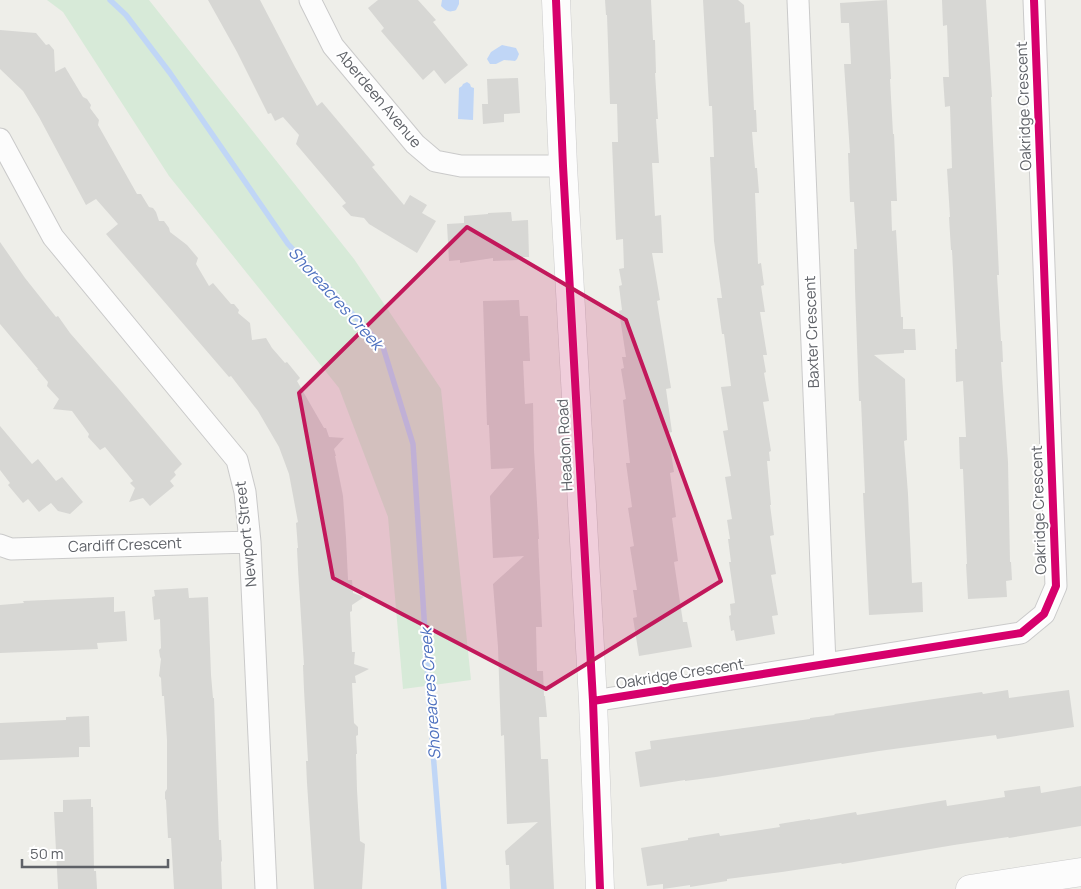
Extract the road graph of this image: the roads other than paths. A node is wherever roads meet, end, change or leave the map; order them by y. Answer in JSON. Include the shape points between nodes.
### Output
{"nodes":[{"id":1,"x":310,"y":0,"type":"edge"},
{"id":2,"x":556,"y":0,"type":"edge"},
{"id":3,"x":798,"y":0,"type":"edge"},
{"id":4,"x":1034,"y":0,"type":"edge"},
{"id":5,"x":0,"y":139,"type":"edge"},
{"id":6,"x":563,"y":166,"type":"junction"},
{"id":7,"x":250,"y":542,"type":"junction"},
{"id":8,"x":0,"y":545,"type":"edge"},
{"id":9,"x":825,"y":664,"type":"junction"},
{"id":10,"x":593,"y":701,"type":"junction"},
{"id":11,"x":1081,"y":872,"type":"edge"},
{"id":12,"x":266,"y":889,"type":"edge"},
{"id":13,"x":600,"y":889,"type":"edge"},
{"id":14,"x":970,"y":889,"type":"edge"}],
"edges":[{"from":1,"to":6,"type":"street","name":"Aberdeen Avenue","via":[[333,46],[415,144],[435,161],[461,166]]},
{"from":2,"to":6,"type":"street","name":"Headon Road"},
{"from":3,"to":9,"type":"street","name":"Baxter Crescent"},
{"from":4,"to":9,"type":"street","name":"Oakridge Crescent","via":[[1056,586],[1044,614],[1021,633]]},
{"from":5,"to":7,"type":"street","name":"Newport Street","via":[[53,237],[236,460],[245,492]]},
{"from":6,"to":10,"type":"street","name":"Headon Road"},
{"from":7,"to":8,"type":"street","name":"Cardiff Crescent","via":[[11,549]]},
{"from":7,"to":12,"type":"street","name":"Newport Street"},
{"from":9,"to":10,"type":"street","name":"Oakridge Crescent"},
{"from":10,"to":13,"type":"street","name":"Headon Road"},
{"from":11,"to":14,"type":"street"}]}
